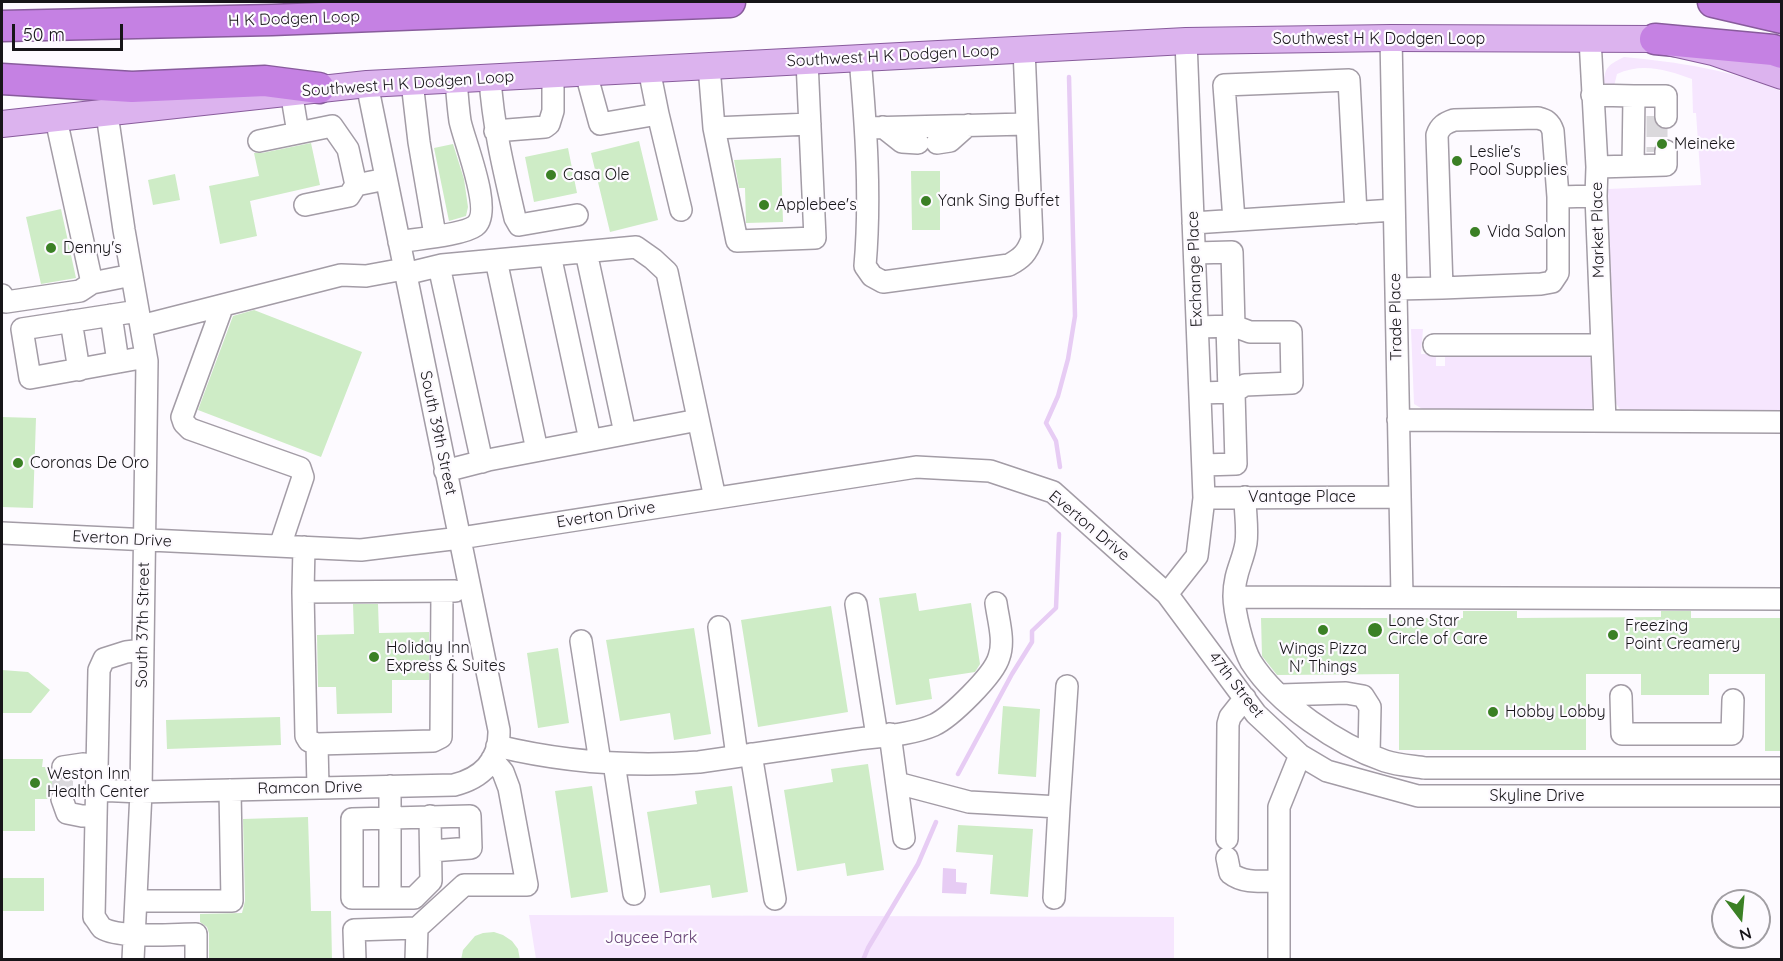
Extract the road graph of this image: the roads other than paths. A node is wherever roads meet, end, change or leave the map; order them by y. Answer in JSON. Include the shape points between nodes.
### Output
{"nodes":[{"id":1,"x":730,"y":2,"type":"edge"},
{"id":2,"x":1713,"y":2,"type":"edge"},
{"id":3,"x":1782,"y":18,"type":"edge"},
{"id":4,"x":2,"y":26,"type":"edge"},
{"id":5,"x":1391,"y":38,"type":"junction"},
{"id":6,"x":1590,"y":39,"type":"junction"},
{"id":7,"x":1655,"y":39,"type":"junction"},
{"id":8,"x":1186,"y":41,"type":"junction"},
{"id":9,"x":1024,"y":49,"type":"junction"},
{"id":10,"x":1782,"y":53,"type":"edge"},
{"id":11,"x":860,"y":58,"type":"junction"},
{"id":12,"x":807,"y":61,"type":"junction"},
{"id":13,"x":709,"y":66,"type":"junction"},
{"id":14,"x":649,"y":69,"type":"junction"},
{"id":15,"x":586,"y":73,"type":"junction"},
{"id":16,"x":553,"y":74,"type":"junction"},
{"id":17,"x":1782,"y":76,"type":"edge"},
{"id":18,"x":490,"y":78,"type":"junction"},
{"id":19,"x":2,"y":79,"type":"edge"},
{"id":20,"x":456,"y":80,"type":"junction"},
{"id":21,"x":412,"y":82,"type":"junction"},
{"id":22,"x":367,"y":84,"type":"junction"},
{"id":23,"x":305,"y":90,"type":"junction"},
{"id":24,"x":1592,"y":95,"type":"junction"},
{"id":25,"x":107,"y":114,"type":"junction"},
{"id":26,"x":658,"y":114,"type":"junction"},
{"id":27,"x":56,"y":119,"type":"junction"},
{"id":28,"x":2,"y":124,"type":"edge"},
{"id":29,"x":810,"y":124,"type":"junction"},
{"id":30,"x":1026,"y":124,"type":"junction"},
{"id":31,"x":968,"y":125,"type":"junction"},
{"id":32,"x":874,"y":127,"type":"junction"},
{"id":33,"x":714,"y":128,"type":"junction"},
{"id":34,"x":495,"y":131,"type":"junction"},
{"id":35,"x":298,"y":133,"type":"junction"},
{"id":36,"x":259,"y":141,"type":"dead end"},
{"id":37,"x":1597,"y":167,"type":"junction"},
{"id":38,"x":386,"y":179,"type":"junction"},
{"id":39,"x":356,"y":185,"type":"junction"},
{"id":40,"x":1596,"y":195,"type":"junction"},
{"id":41,"x":1558,"y":197,"type":"junction"},
{"id":42,"x":305,"y":205,"type":"dead end"},
{"id":43,"x":681,"y":210,"type":"dead end"},
{"id":44,"x":1394,"y":210,"type":"junction"},
{"id":45,"x":1356,"y":213,"type":"junction"},
{"id":46,"x":577,"y":216,"type":"dead end"},
{"id":47,"x":1234,"y":220,"type":"junction"},
{"id":48,"x":1193,"y":223,"type":"junction"},
{"id":49,"x":435,"y":235,"type":"junction"},
{"id":50,"x":399,"y":242,"type":"junction"},
{"id":51,"x":586,"y":252,"type":"junction"},
{"id":52,"x":1195,"y":253,"type":"junction"},
{"id":53,"x":550,"y":255,"type":"junction"},
{"id":54,"x":496,"y":260,"type":"junction"},
{"id":55,"x":439,"y":266,"type":"junction"},
{"id":56,"x":405,"y":271,"type":"junction"},
{"id":57,"x":132,"y":275,"type":"junction"},
{"id":58,"x":92,"y":283,"type":"junction"},
{"id":59,"x":1442,"y":288,"type":"junction"},
{"id":60,"x":1396,"y":289,"type":"junction"},
{"id":61,"x":2,"y":295,"type":"edge"},
{"id":62,"x":223,"y":305,"type":"junction"},
{"id":63,"x":111,"y":315,"type":"junction"},
{"id":64,"x":139,"y":319,"type":"junction"},
{"id":65,"x":71,"y":321,"type":"junction"},
{"id":66,"x":1230,"y":326,"type":"junction"},
{"id":67,"x":1198,"y":327,"type":"junction"},
{"id":68,"x":1434,"y":345,"type":"dead end"},
{"id":69,"x":1602,"y":345,"type":"junction"},
{"id":70,"x":146,"y":357,"type":"junction"},
{"id":71,"x":118,"y":362,"type":"junction"},
{"id":72,"x":79,"y":370,"type":"junction"},
{"id":73,"x":1231,"y":392,"type":"junction"},
{"id":74,"x":1200,"y":393,"type":"junction"},
{"id":75,"x":698,"y":420,"type":"junction"},
{"id":76,"x":1398,"y":420,"type":"junction"},
{"id":77,"x":1605,"y":421,"type":"junction"},
{"id":78,"x":1782,"y":422,"type":"edge"},
{"id":79,"x":625,"y":434,"type":"junction"},
{"id":80,"x":590,"y":440,"type":"junction"},
{"id":81,"x":537,"y":450,"type":"junction"},
{"id":82,"x":482,"y":462,"type":"junction"},
{"id":83,"x":1203,"y":465,"type":"junction"},
{"id":84,"x":445,"y":471,"type":"junction"},
{"id":85,"x":1245,"y":497,"type":"junction"},
{"id":86,"x":1400,"y":497,"type":"junction"},
{"id":87,"x":715,"y":498,"type":"junction"},
{"id":88,"x":1204,"y":498,"type":"junction"},
{"id":89,"x":2,"y":533,"type":"edge"},
{"id":90,"x":460,"y":538,"type":"junction"},
{"id":91,"x":144,"y":540,"type":"junction"},
{"id":92,"x":280,"y":546,"type":"junction"},
{"id":93,"x":304,"y":547,"type":"junction"},
{"id":94,"x":471,"y":591,"type":"junction"},
{"id":95,"x":303,"y":592,"type":"junction"},
{"id":96,"x":442,"y":592,"type":"junction"},
{"id":97,"x":1167,"y":594,"type":"junction"},
{"id":98,"x":1402,"y":596,"type":"junction"},
{"id":99,"x":1234,"y":597,"type":"junction"},
{"id":100,"x":1782,"y":599,"type":"edge"},
{"id":101,"x":996,"y":603,"type":"dead end"},
{"id":102,"x":856,"y":604,"type":"dead end"},
{"id":103,"x":719,"y":627,"type":"dead end"},
{"id":104,"x":581,"y":641,"type":"dead end"},
{"id":105,"x":143,"y":650,"type":"junction"},
{"id":106,"x":1067,"y":686,"type":"dead end"},
{"id":107,"x":1280,"y":695,"type":"junction"},
{"id":108,"x":1621,"y":696,"type":"dead end"},
{"id":109,"x":1245,"y":698,"type":"junction"},
{"id":110,"x":1733,"y":700,"type":"dead end"},
{"id":111,"x":1682,"y":734,"type":"junction"},
{"id":112,"x":884,"y":735,"type":"junction"},
{"id":113,"x":317,"y":744,"type":"junction"},
{"id":114,"x":495,"y":753,"type":"junction"},
{"id":115,"x":1369,"y":754,"type":"junction"},
{"id":116,"x":744,"y":755,"type":"junction"},
{"id":117,"x":1300,"y":755,"type":"junction"},
{"id":118,"x":607,"y":762,"type":"junction"},
{"id":119,"x":96,"y":766,"type":"junction"},
{"id":120,"x":63,"y":767,"type":"dead end"},
{"id":121,"x":1682,"y":768,"type":"junction"},
{"id":122,"x":1782,"y":768,"type":"edge"},
{"id":123,"x":897,"y":783,"type":"junction"},
{"id":124,"x":390,"y":786,"type":"junction"},
{"id":125,"x":318,"y":788,"type":"junction"},
{"id":126,"x":96,"y":790,"type":"junction"},
{"id":127,"x":230,"y":790,"type":"junction"},
{"id":128,"x":141,"y":792,"type":"junction"},
{"id":129,"x":1682,"y":796,"type":"junction"},
{"id":130,"x":1782,"y":796,"type":"edge"},
{"id":131,"x":62,"y":799,"type":"dead end"},
{"id":132,"x":1059,"y":807,"type":"junction"},
{"id":133,"x":96,"y":816,"type":"junction"},
{"id":134,"x":391,"y":816,"type":"junction"},
{"id":135,"x":430,"y":816,"type":"junction"},
{"id":136,"x":904,"y":838,"type":"dead end"},
{"id":137,"x":431,"y":851,"type":"junction"},
{"id":138,"x":1279,"y":881,"type":"junction"},
{"id":139,"x":634,"y":894,"type":"dead end"},
{"id":140,"x":390,"y":898,"type":"junction"},
{"id":141,"x":1054,"y":898,"type":"dead end"},
{"id":142,"x":775,"y":899,"type":"dead end"},
{"id":143,"x":136,"y":901,"type":"junction"},
{"id":144,"x":417,"y":928,"type":"junction"},
{"id":145,"x":134,"y":934,"type":"junction"},
{"id":146,"x":133,"y":960,"type":"edge"},
{"id":147,"x":196,"y":960,"type":"edge"},
{"id":148,"x":355,"y":960,"type":"edge"},
{"id":149,"x":416,"y":960,"type":"edge"},
{"id":150,"x":1279,"y":960,"type":"edge"}],
"edges":[{"from":1,"to":4,"type":"highway","name":"H K Dodgen Loop"},
{"from":2,"to":3,"type":"highway"},
{"from":5,"to":6,"type":"main road","name":"Southwest H K Dodgen Loop"},
{"from":5,"to":8,"type":"main road","name":"Southwest H K Dodgen Loop"},
{"from":5,"to":44,"type":"street","name":"Trade Place"},
{"from":6,"to":7,"type":"main road","name":"Southwest H K Dodgen Loop"},
{"from":6,"to":24,"type":"street","name":"Market Place"},
{"from":7,"to":10,"type":"highway"},
{"from":7,"to":17,"type":"main road","name":"Southwest H K Dodgen Loop","via":[[1713,52]]},
{"from":8,"to":9,"type":"main road","name":"Southwest H K Dodgen Loop"},
{"from":8,"to":48,"type":"street","name":"Exchange Place"},
{"from":9,"to":11,"type":"main road","name":"Southwest H K Dodgen Loop"},
{"from":9,"to":30,"type":"street"},
{"from":11,"to":12,"type":"main road","name":"Southwest H K Dodgen Loop"},
{"from":11,"to":32,"type":"street"},
{"from":12,"to":13,"type":"main road","name":"Southwest H K Dodgen Loop"},
{"from":12,"to":29,"type":"street"},
{"from":13,"to":14,"type":"main road","name":"Southwest H K Dodgen Loop"},
{"from":13,"to":33,"type":"street"},
{"from":14,"to":15,"type":"main road","name":"Southwest H K Dodgen Loop"},
{"from":14,"to":26,"type":"street"},
{"from":15,"to":16,"type":"main road","name":"Southwest H K Dodgen Loop"},
{"from":15,"to":26,"type":"street","via":[[600,124]]},
{"from":16,"to":18,"type":"main road","name":"Southwest H K Dodgen Loop"},
{"from":16,"to":34,"type":"street","via":[[549,124]]},
{"from":18,"to":20,"type":"main road","name":"Southwest H K Dodgen Loop"},
{"from":18,"to":34,"type":"street"},
{"from":19,"to":23,"type":"highway","via":[[132,87],[265,81]]},
{"from":20,"to":21,"type":"main road","name":"Southwest H K Dodgen Loop"},
{"from":20,"to":49,"type":"street","via":[[460,122],[480,192],[481,218],[476,226],[462,232]]},
{"from":21,"to":22,"type":"main road","name":"Southwest H K Dodgen Loop"},
{"from":21,"to":49,"type":"street"},
{"from":22,"to":23,"type":"main road","name":"Southwest H K Dodgen Loop"},
{"from":22,"to":38,"type":"street","name":"South 39th Street"},
{"from":23,"to":25,"type":"main road","name":"Southwest H K Dodgen Loop"},
{"from":23,"to":35,"type":"street"},
{"from":24,"to":37,"type":"street","name":"Market Place"},
{"from":24,"to":37,"type":"street","via":[[1651,106],[1651,159]]},
{"from":25,"to":27,"type":"main road","name":"Southwest H K Dodgen Loop"},
{"from":25,"to":57,"type":"street","name":"South 37th Street"},
{"from":26,"to":43,"type":"street"},
{"from":27,"to":28,"type":"main road","name":"Southwest H K Dodgen Loop"},
{"from":27,"to":58,"type":"street"},
{"from":29,"to":33,"type":"street"},
{"from":29,"to":33,"type":"street","via":[[815,238],[737,241]]},
{"from":30,"to":31,"type":"street"},
{"from":30,"to":32,"type":"street","via":[[1032,239],[1028,251],[1009,265],[883,282],[865,266]]},
{"from":31,"to":32,"type":"street"},
{"from":31,"to":32,"type":"street","via":[[950,141],[928,143],[902,142]]},
{"from":34,"to":46,"type":"street","via":[[519,225]]},
{"from":35,"to":36,"type":"street"},
{"from":35,"to":39,"type":"street","via":[[333,126],[348,149]]},
{"from":37,"to":40,"type":"street","name":"Market Place"},
{"from":38,"to":39,"type":"street"},
{"from":38,"to":50,"type":"street","name":"South 39th Street"},
{"from":39,"to":42,"type":"street","via":[[350,196]]},
{"from":40,"to":41,"type":"street"},
{"from":40,"to":69,"type":"street","name":"Market Place"},
{"from":41,"to":59,"type":"street","via":[[1558,273],[1552,282]]},
{"from":41,"to":59,"type":"street","via":[[1553,130],[1546,120],[1445,123],[1437,135]]},
{"from":44,"to":45,"type":"street"},
{"from":44,"to":60,"type":"street","name":"Trade Place"},
{"from":45,"to":47,"type":"street"},
{"from":45,"to":47,"type":"street","via":[[1349,80],[1224,85]]},
{"from":47,"to":48,"type":"street"},
{"from":48,"to":52,"type":"street","name":"Exchange Place"},
{"from":49,"to":50,"type":"street"},
{"from":50,"to":56,"type":"street","name":"South 39th Street"},
{"from":51,"to":53,"type":"street"},
{"from":51,"to":75,"type":"street","via":[[636,247],[666,272]]},
{"from":51,"to":79,"type":"street"},
{"from":52,"to":66,"type":"street","via":[[1232,252]]},
{"from":52,"to":67,"type":"street","name":"Exchange Place"},
{"from":53,"to":54,"type":"street"},
{"from":53,"to":80,"type":"street"},
{"from":54,"to":55,"type":"street"},
{"from":54,"to":81,"type":"street"},
{"from":55,"to":56,"type":"street"},
{"from":55,"to":82,"type":"street"},
{"from":56,"to":62,"type":"street","via":[[341,275]]},
{"from":56,"to":84,"type":"street","name":"South 39th Street"},
{"from":57,"to":58,"type":"street"},
{"from":57,"to":64,"type":"street","name":"South 37th Street"},
{"from":58,"to":61,"type":"street","via":[[80,291],[23,301],[6,302]]},
{"from":59,"to":60,"type":"street"},
{"from":60,"to":76,"type":"street","name":"Trade Place"},
{"from":62,"to":64,"type":"street"},
{"from":62,"to":92,"type":"street","via":[[182,417],[190,429],[300,468],[303,477]]},
{"from":63,"to":64,"type":"street"},
{"from":63,"to":65,"type":"street"},
{"from":63,"to":71,"type":"street"},
{"from":64,"to":70,"type":"street","name":"South 37th Street"},
{"from":65,"to":72,"type":"street"},
{"from":65,"to":72,"type":"street","via":[[22,328],[30,378]]},
{"from":66,"to":67,"type":"street"},
{"from":66,"to":73,"type":"street"},
{"from":66,"to":73,"type":"street","via":[[1250,332],[1292,332],[1292,383],[1245,385]]},
{"from":67,"to":74,"type":"street","name":"Exchange Place"},
{"from":68,"to":69,"type":"street"},
{"from":69,"to":77,"type":"street","name":"Market Place"},
{"from":70,"to":71,"type":"street"},
{"from":70,"to":91,"type":"street","name":"South 37th Street"},
{"from":71,"to":72,"type":"street"},
{"from":73,"to":74,"type":"street"},
{"from":73,"to":83,"type":"street","via":[[1236,464]]},
{"from":74,"to":83,"type":"street","name":"Exchange Place"},
{"from":75,"to":79,"type":"street"},
{"from":75,"to":87,"type":"street"},
{"from":76,"to":77,"type":"street"},
{"from":76,"to":86,"type":"street","name":"Trade Place"},
{"from":77,"to":78,"type":"street"},
{"from":79,"to":80,"type":"street"},
{"from":80,"to":81,"type":"street"},
{"from":81,"to":82,"type":"street"},
{"from":82,"to":84,"type":"street"},
{"from":83,"to":88,"type":"street","name":"Exchange Place"},
{"from":84,"to":90,"type":"street","name":"South 39th Street"},
{"from":85,"to":86,"type":"street","name":"Vantage Place"},
{"from":85,"to":88,"type":"street","name":"Vantage Place"},
{"from":85,"to":99,"type":"street","via":[[1246,543],[1235,575]]},
{"from":86,"to":98,"type":"street","name":"Trade Place"},
{"from":87,"to":90,"type":"street","name":"Everton Drive"},
{"from":87,"to":97,"type":"street","name":"Everton Drive","via":[[916,467],[990,471],[1053,492]]},
{"from":88,"to":97,"type":"street","via":[[1197,556]]},
{"from":89,"to":91,"type":"street","name":"Everton Drive"},
{"from":90,"to":93,"type":"street","name":"Everton Drive","via":[[361,550]]},
{"from":90,"to":94,"type":"street","name":"South 39th Street"},
{"from":91,"to":92,"type":"street","name":"Everton Drive"},
{"from":91,"to":105,"type":"street","name":"South 37th Street"},
{"from":92,"to":93,"type":"street","name":"Everton Drive"},
{"from":93,"to":95,"type":"street"},
{"from":94,"to":96,"type":"street"},
{"from":94,"to":114,"type":"street","name":"South 39th Street","via":[[499,729]]},
{"from":95,"to":96,"type":"street"},
{"from":95,"to":113,"type":"street","via":[[306,736]]},
{"from":96,"to":113,"type":"street","via":[[441,737],[433,741]]},
{"from":97,"to":109,"type":"street","name":"47th Street"},
{"from":98,"to":99,"type":"street"},
{"from":98,"to":100,"type":"street"},
{"from":99,"to":107,"type":"street","via":[[1250,661]]},
{"from":101,"to":112,"type":"street","via":[[1001,646],[994,668],[945,719],[925,728]]},
{"from":102,"to":112,"type":"street"},
{"from":103,"to":116,"type":"street"},
{"from":104,"to":118,"type":"street"},
{"from":105,"to":119,"type":"street","via":[[104,659],[99,670]]},
{"from":105,"to":128,"type":"street","name":"South 37th Street"},
{"from":106,"to":132,"type":"street"},
{"from":107,"to":115,"type":"street","via":[[1308,720]]},
{"from":107,"to":115,"type":"street","via":[[1363,696],[1370,707]]},
{"from":108,"to":111,"type":"street","via":[[1622,734]]},
{"from":109,"to":117,"type":"street","name":"47th Street","via":[[1256,714]]},
{"from":109,"to":138,"type":"street","via":[[1228,724],[1230,873],[1250,882]]},
{"from":110,"to":111,"type":"street","via":[[1732,734]]},
{"from":111,"to":121,"type":"street"},
{"from":112,"to":116,"type":"street"},
{"from":112,"to":123,"type":"street"},
{"from":113,"to":125,"type":"street"},
{"from":114,"to":118,"type":"street"},
{"from":114,"to":124,"type":"street","name":"Ramcon Drive","via":[[478,776],[468,782]]},
{"from":114,"to":144,"type":"street","via":[[509,788],[527,885],[464,885]]},
{"from":115,"to":121,"type":"street","via":[[1386,762],[1425,768]]},
{"from":116,"to":118,"type":"street","via":[[673,764]]},
{"from":116,"to":142,"type":"street"},
{"from":117,"to":129,"type":"street","name":"Skyline Drive","via":[[1327,771],[1418,796]]},
{"from":117,"to":138,"type":"street","via":[[1279,807]]},
{"from":118,"to":139,"type":"street"},
{"from":119,"to":120,"type":"street"},
{"from":119,"to":126,"type":"street"},
{"from":121,"to":122,"type":"street"},
{"from":121,"to":129,"type":"street"},
{"from":123,"to":132,"type":"street","via":[[969,802]]},
{"from":123,"to":136,"type":"street"},
{"from":124,"to":125,"type":"street","name":"Ramcon Drive"},
{"from":124,"to":134,"type":"street"},
{"from":125,"to":127,"type":"street","name":"Ramcon Drive"},
{"from":126,"to":128,"type":"street","name":"Ramcon Drive"},
{"from":126,"to":133,"type":"street"},
{"from":127,"to":128,"type":"street","name":"Ramcon Drive"},
{"from":127,"to":143,"type":"street","via":[[232,901]]},
{"from":128,"to":143,"type":"street","name":"South 37th Street"},
{"from":129,"to":130,"type":"street","name":"Skyline Drive"},
{"from":131,"to":133,"type":"street","via":[[67,813]]},
{"from":132,"to":141,"type":"street"},
{"from":133,"to":145,"type":"street","via":[[94,916],[101,927]]},
{"from":134,"to":135,"type":"street"},
{"from":134,"to":140,"type":"street"},
{"from":134,"to":140,"type":"street","via":[[352,819],[352,898]]},
{"from":135,"to":137,"type":"street"},
{"from":135,"to":137,"type":"street","via":[[470,816],[471,848]]},
{"from":137,"to":140,"type":"street","via":[[431,881],[414,898]]},
{"from":138,"to":150,"type":"street"},
{"from":143,"to":145,"type":"street","name":"South 37th Street"},
{"from":144,"to":148,"type":"street","via":[[354,930]]},
{"from":144,"to":149,"type":"street"},
{"from":145,"to":146,"type":"street","name":"South 37th Street"},
{"from":145,"to":147,"type":"street","via":[[196,934]]}]}
